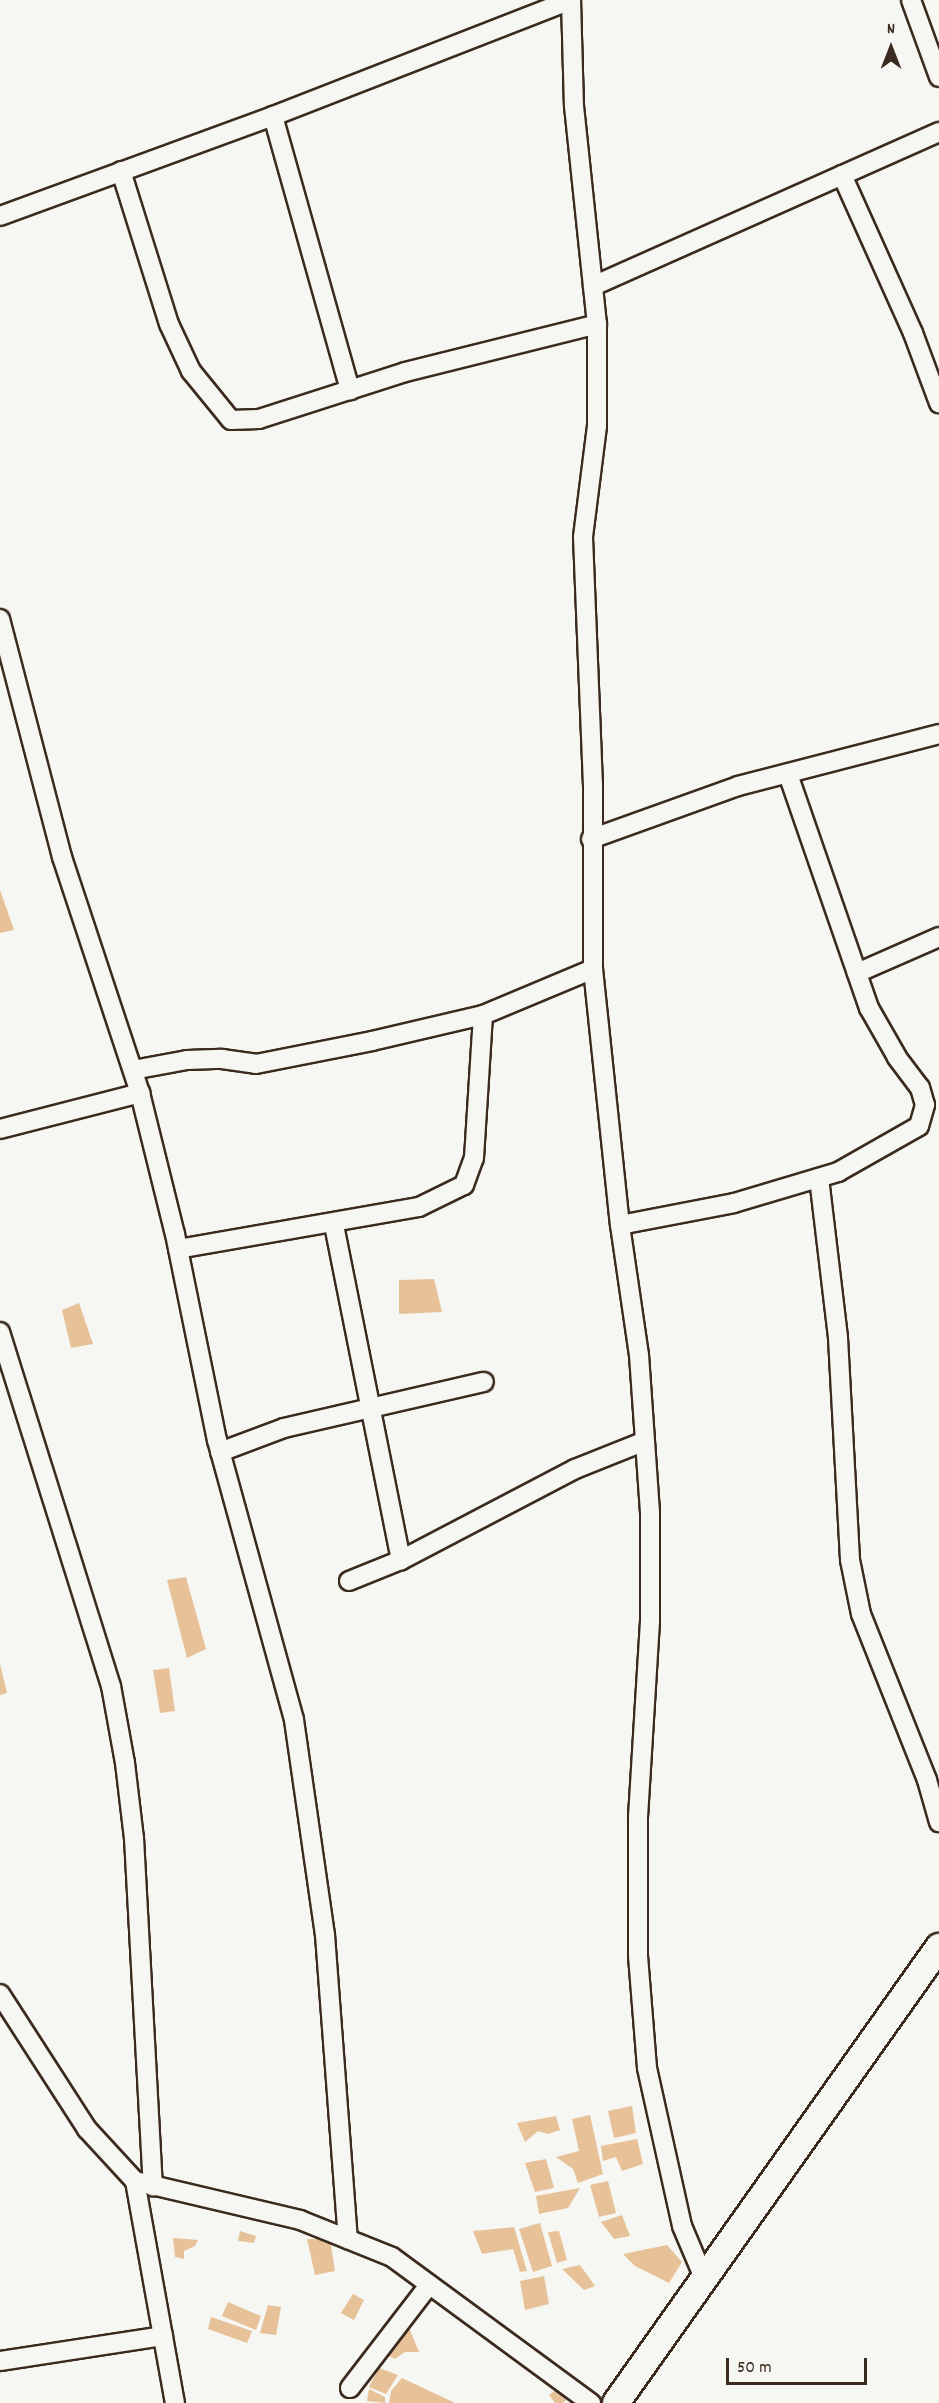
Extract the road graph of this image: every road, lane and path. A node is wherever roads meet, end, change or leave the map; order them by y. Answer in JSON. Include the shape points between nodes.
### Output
{"nodes":[{"id":1,"x":571,"y":0,"type":"edge"},
{"id":2,"x":911,"y":0,"type":"edge"},
{"id":3,"x":939,"y":77,"type":"edge"},
{"id":4,"x":273,"y":116,"type":"junction"},
{"id":5,"x":939,"y":132,"type":"edge"},
{"id":6,"x":121,"y":171,"type":"junction"},
{"id":7,"x":842,"y":175,"type":"junction"},
{"id":8,"x":0,"y":216,"type":"edge"},
{"id":9,"x":593,"y":286,"type":"junction"},
{"id":10,"x":597,"y":324,"type":"junction"},
{"id":11,"x":350,"y":390,"type":"junction"},
{"id":12,"x":939,"y":403,"type":"edge"},
{"id":13,"x":0,"y":619,"type":"edge"},
{"id":14,"x":939,"y":734,"type":"edge"},
{"id":15,"x":788,"y":774,"type":"junction"},
{"id":16,"x":591,"y":839,"type":"junction"},
{"id":17,"x":939,"y":937,"type":"edge"},
{"id":18,"x":593,"y":969,"type":"junction"},
{"id":19,"x":857,"y":974,"type":"junction"},
{"id":20,"x":483,"y":1015,"type":"junction"},
{"id":21,"x":133,"y":1070,"type":"junction"},
{"id":22,"x":140,"y":1093,"type":"junction"},
{"id":23,"x":0,"y":1129,"type":"edge"},
{"id":24,"x":819,"y":1178,"type":"junction"},
{"id":25,"x":334,"y":1225,"type":"junction"},
{"id":26,"x":620,"y":1226,"type":"junction"},
{"id":27,"x":178,"y":1249,"type":"junction"},
{"id":28,"x":0,"y":1332,"type":"edge"},
{"id":29,"x":484,"y":1382,"type":"dead end"},
{"id":30,"x":368,"y":1406,"type":"junction"},
{"id":31,"x":643,"y":1442,"type":"junction"},
{"id":32,"x":220,"y":1452,"type":"junction"},
{"id":33,"x":400,"y":1560,"type":"junction"},
{"id":34,"x":349,"y":1581,"type":"dead end"},
{"id":35,"x":939,"y":1822,"type":"edge"},
{"id":36,"x":938,"y":1951,"type":"edge"},
{"id":37,"x":0,"y":1994,"type":"edge"},
{"id":38,"x":144,"y":2183,"type":"junction"},
{"id":39,"x":348,"y":2239,"type":"junction"},
{"id":40,"x":704,"y":2278,"type":"junction"},
{"id":41,"x":429,"y":2285,"type":"junction"},
{"id":42,"x":163,"y":2336,"type":"junction"},
{"id":43,"x":0,"y":2361,"type":"edge"},
{"id":44,"x":350,"y":2388,"type":"dead end"},
{"id":45,"x":175,"y":2403,"type":"edge"},
{"id":46,"x":591,"y":2403,"type":"edge"},
{"id":47,"x":616,"y":2403,"type":"edge"}],
"edges":[{"from":1,"to":4,"type":"street"},
{"from":1,"to":9,"type":"street","via":[[574,106]]},
{"from":2,"to":3,"type":"street"},
{"from":4,"to":6,"type":"street"},
{"from":4,"to":11,"type":"street"},
{"from":5,"to":7,"type":"street"},
{"from":6,"to":8,"type":"street"},
{"from":6,"to":11,"type":"street","via":[[169,324],[191,370],[231,420],[259,419]]},
{"from":7,"to":9,"type":"street"},
{"from":7,"to":12,"type":"street","via":[[913,333]]},
{"from":9,"to":10,"type":"street"},
{"from":10,"to":11,"type":"street"},
{"from":10,"to":16,"type":"street","via":[[597,426],[583,537],[593,785]]},
{"from":13,"to":21,"type":"street","via":[[62,857]]},
{"from":14,"to":15,"type":"street"},
{"from":15,"to":16,"type":"street","via":[[738,786]]},
{"from":15,"to":19,"type":"street"},
{"from":16,"to":18,"type":"street"},
{"from":17,"to":19,"type":"street"},
{"from":18,"to":20,"type":"street"},
{"from":18,"to":26,"type":"street"},
{"from":19,"to":24,"type":"street","via":[[869,1008],[897,1058],[920,1088],[926,1105],[919,1126],[896,1142]]},
{"from":20,"to":21,"type":"street","via":[[256,1064],[222,1059],[186,1060]]},
{"from":20,"to":25,"type":"street","via":[[474,1158],[464,1185],[419,1207]]},
{"from":21,"to":22,"type":"street"},
{"from":22,"to":23,"type":"street"},
{"from":22,"to":27,"type":"street"},
{"from":24,"to":26,"type":"street","via":[[734,1203]]},
{"from":24,"to":35,"type":"street","via":[[838,1338],[850,1560],[861,1614],[927,1780]]},
{"from":25,"to":27,"type":"street"},
{"from":25,"to":30,"type":"street"},
{"from":26,"to":31,"type":"street","via":[[639,1355]]},
{"from":27,"to":32,"type":"street"},
{"from":28,"to":38,"type":"street","via":[[111,1686],[125,1763],[134,1838]]},
{"from":29,"to":30,"type":"street"},
{"from":30,"to":32,"type":"street","via":[[284,1428]]},
{"from":30,"to":33,"type":"street"},
{"from":31,"to":33,"type":"street","via":[[575,1469]]},
{"from":31,"to":40,"type":"street","via":[[650,1513],[650,1621],[638,1819],[638,1956],[647,2068],[682,2226]]},
{"from":32,"to":39,"type":"street","via":[[294,1720],[325,1935]]},
{"from":33,"to":34,"type":"street"},
{"from":36,"to":40,"type":"street"},
{"from":37,"to":38,"type":"street","via":[[87,2129]]},
{"from":38,"to":39,"type":"street","via":[[300,2220]]},
{"from":38,"to":42,"type":"street"},
{"from":39,"to":41,"type":"street","via":[[392,2257]]},
{"from":40,"to":47,"type":"street"},
{"from":41,"to":44,"type":"street"},
{"from":41,"to":46,"type":"street"},
{"from":42,"to":43,"type":"street"},
{"from":42,"to":45,"type":"street"}]}
